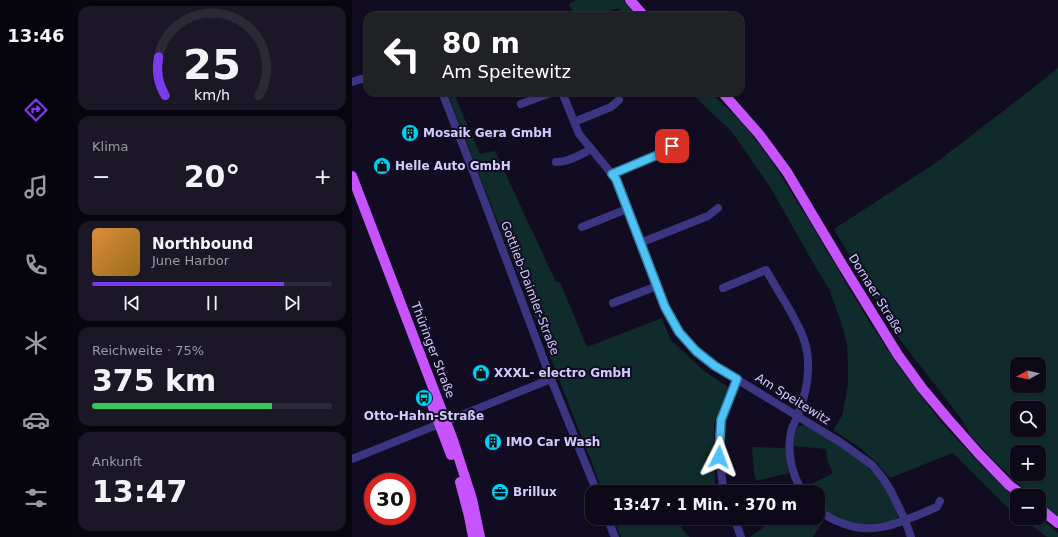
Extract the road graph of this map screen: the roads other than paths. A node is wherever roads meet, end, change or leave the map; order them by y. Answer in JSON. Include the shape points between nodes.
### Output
{"nodes":[{"id":1,"x":630,"y":0,"type":"edge"},
{"id":2,"x":640,"y":12,"type":"edge"},
{"id":3,"x":364,"y":78,"type":"edge"},
{"id":4,"x":352,"y":82,"type":"edge"},
{"id":5,"x":444,"y":96,"type":"edge"},
{"id":6,"x":542,"y":96,"type":"edge"},
{"id":7,"x":564,"y":96,"type":"edge"},
{"id":8,"x":726,"y":96,"type":"edge"},
{"id":9,"x":619,"y":100,"type":"dead end"},
{"id":10,"x":521,"y":104,"type":"dead end"},
{"id":11,"x":574,"y":122,"type":"junction"},
{"id":12,"x":672,"y":146,"type":"dead end"},
{"id":13,"x":591,"y":149,"type":"junction"},
{"id":14,"x":556,"y":162,"type":"dead end"},
{"id":15,"x":612,"y":174,"type":"junction"},
{"id":16,"x":352,"y":176,"type":"edge"},
{"id":17,"x":352,"y":196,"type":"edge"},
{"id":18,"x":718,"y":208,"type":"dead end"},
{"id":19,"x":627,"y":209,"type":"junction"},
{"id":20,"x":582,"y":227,"type":"dead end"},
{"id":21,"x":640,"y":243,"type":"junction"},
{"id":22,"x":657,"y":286,"type":"junction"},
{"id":23,"x":723,"y":288,"type":"dead end"},
{"id":24,"x":613,"y":303,"type":"dead end"},
{"id":25,"x":552,"y":379,"type":"junction"},
{"id":26,"x":737,"y":379,"type":"junction"},
{"id":27,"x":798,"y":416,"type":"junction"},
{"id":28,"x":443,"y":422,"type":"junction"},
{"id":29,"x":352,"y":459,"type":"edge"},
{"id":30,"x":594,"y":485,"type":"edge"},
{"id":31,"x":723,"y":485,"type":"edge"},
{"id":32,"x":800,"y":485,"type":"edge"},
{"id":33,"x":1015,"y":489,"type":"edge"},
{"id":34,"x":940,"y":501,"type":"dead end"},
{"id":35,"x":1046,"y":514,"type":"edge"},
{"id":36,"x":825,"y":515,"type":"edge"},
{"id":37,"x":905,"y":520,"type":"junction"},
{"id":38,"x":1058,"y":523,"type":"edge"},
{"id":39,"x":610,"y":525,"type":"edge"},
{"id":40,"x":737,"y":525,"type":"edge"},
{"id":41,"x":473,"y":537,"type":"edge"},
{"id":42,"x":480,"y":537,"type":"edge"},
{"id":43,"x":615,"y":537,"type":"edge"},
{"id":44,"x":741,"y":537,"type":"edge"},
{"id":45,"x":911,"y":537,"type":"edge"}],
"edges":[{"from":1,"to":2,"type":"main road"},
{"from":3,"to":4,"type":"street"},
{"from":5,"to":25,"type":"street","name":"Gottlieb-Daimler-Straße"},
{"from":6,"to":10,"type":"street"},
{"from":7,"to":11,"type":"street","name":"Am Speitewitz"},
{"from":8,"to":33,"type":"main road","name":"Dornaer Straße","via":[[788,172],[844,268],[898,355],[922,388],[979,454]]},
{"from":9,"to":11,"type":"street","via":[[611,107]]},
{"from":11,"to":13,"type":"street","name":"Am Speitewitz","via":[[579,134]]},
{"from":12,"to":15,"type":"street","via":[[662,153]]},
{"from":13,"to":14,"type":"street"},
{"from":13,"to":15,"type":"street","name":"Am Speitewitz"},
{"from":15,"to":19,"type":"street","name":"Am Speitewitz"},
{"from":16,"to":28,"type":"main road","name":"Thüringer Straße"},
{"from":17,"to":28,"type":"main road","name":"Thüringer Straße"},
{"from":18,"to":21,"type":"street","via":[[708,216]]},
{"from":19,"to":20,"type":"street"},
{"from":19,"to":21,"type":"street","name":"Am Speitewitz"},
{"from":21,"to":22,"type":"street","name":"Am Speitewitz"},
{"from":22,"to":24,"type":"street"},
{"from":22,"to":26,"type":"street","name":"Am Speitewitz","via":[[679,332],[696,351]]},
{"from":23,"to":27,"type":"street","via":[[766,270],[802,333],[807,349],[808,378]]},
{"from":25,"to":28,"type":"street"},
{"from":25,"to":30,"type":"street","name":"Gottlieb-Daimler-Straße"},
{"from":26,"to":27,"type":"street","name":"Am Speitewitz"},
{"from":26,"to":31,"type":"street","via":[[721,420],[719,457]]},
{"from":27,"to":32,"type":"street","via":[[792,428],[790,456],[793,472]]},
{"from":27,"to":37,"type":"street","name":"Am Speitewitz","via":[[872,465],[891,491]]},
{"from":28,"to":29,"type":"street"},
{"from":28,"to":41,"type":"main road","name":"Thüringer Straße"},
{"from":28,"to":42,"type":"main road","name":"Thüringer Straße","via":[[466,478]]},
{"from":34,"to":37,"type":"street","via":[[937,507]]},
{"from":35,"to":38,"type":"main road"},
{"from":36,"to":37,"type":"street","via":[[858,528],[877,528]]},
{"from":37,"to":45,"type":"street","name":"Am Speitewitz"},
{"from":39,"to":43,"type":"street"},
{"from":40,"to":44,"type":"street"}]}
